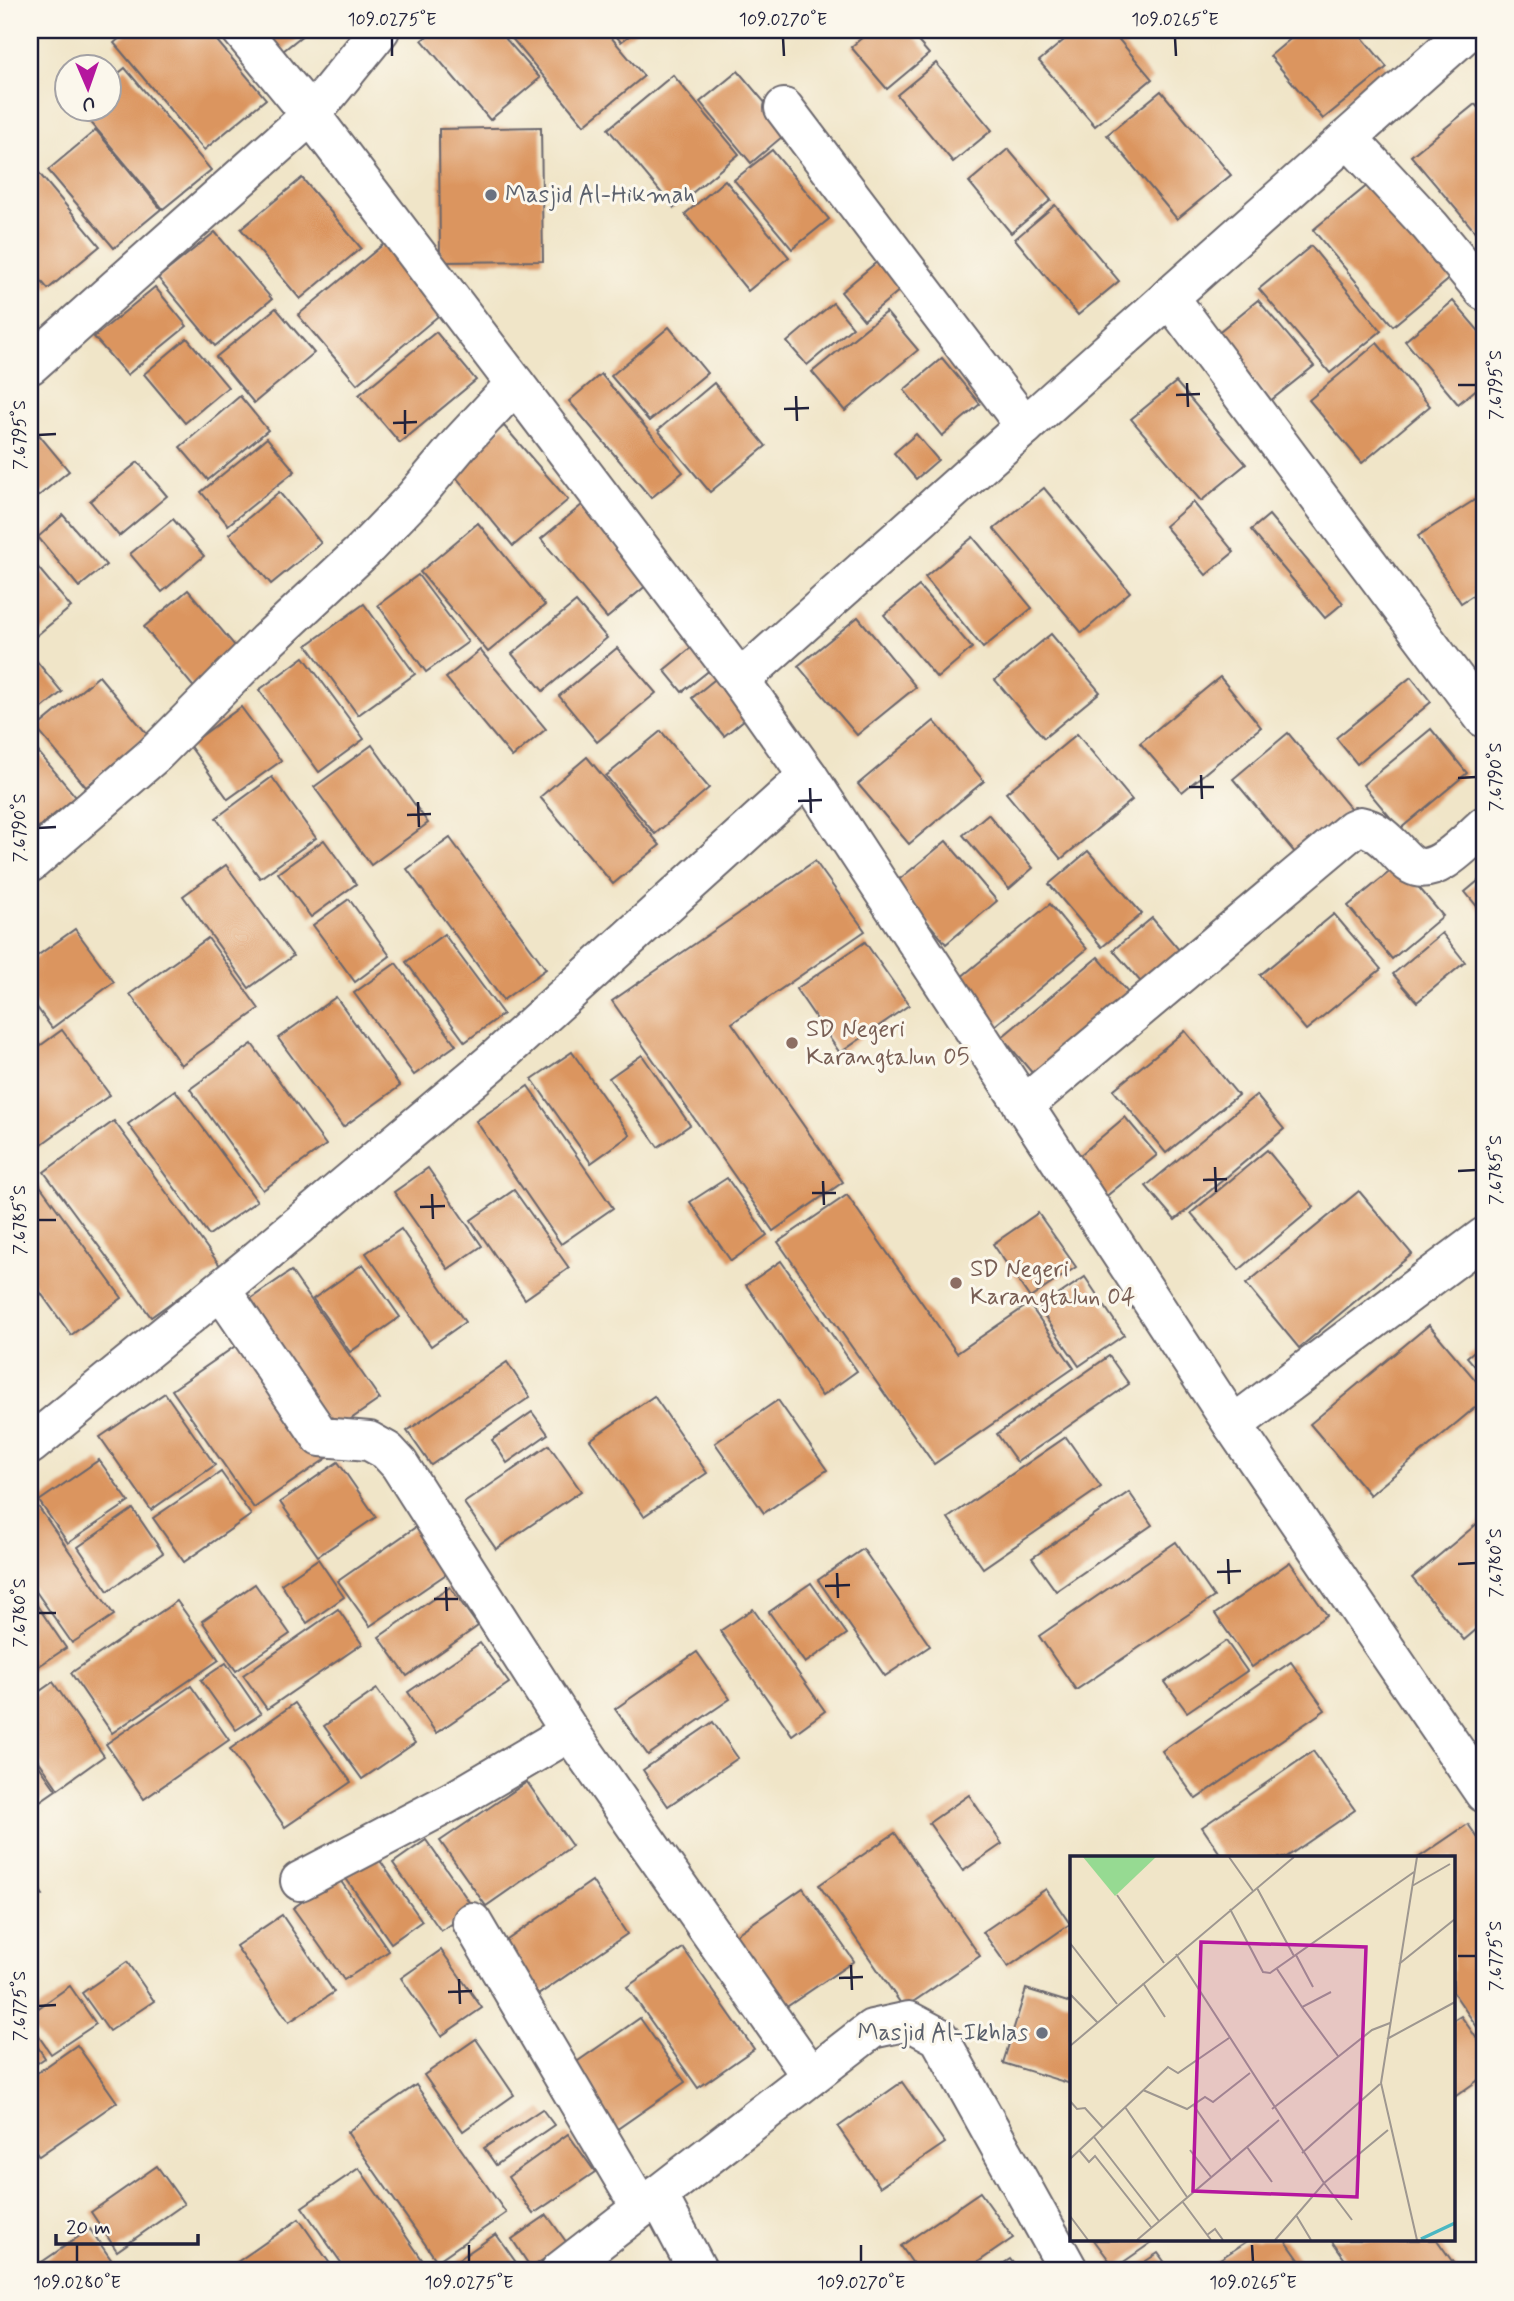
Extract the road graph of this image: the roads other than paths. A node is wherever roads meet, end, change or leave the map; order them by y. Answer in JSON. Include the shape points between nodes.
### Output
{"nodes":[{"id":1,"x":241,"y":30,"type":"edge"},
{"id":2,"x":380,"y":30,"type":"edge"},
{"id":3,"x":1469,"y":30,"type":"edge"},
{"id":4,"x":784,"y":108,"type":"dead end"},
{"id":5,"x":311,"y":115,"type":"junction"},
{"id":6,"x":1348,"y":138,"type":"junction"},
{"id":7,"x":1484,"y":291,"type":"edge"},
{"id":8,"x":1169,"y":297,"type":"junction"},
{"id":9,"x":30,"y":365,"type":"edge"},
{"id":10,"x":515,"y":384,"type":"junction"},
{"id":11,"x":1025,"y":426,"type":"junction"},
{"id":12,"x":740,"y":680,"type":"junction"},
{"id":13,"x":1484,"y":718,"type":"edge"},
{"id":14,"x":808,"y":776,"type":"junction"},
{"id":15,"x":1484,"y":826,"type":"edge"},
{"id":16,"x":30,"y":863,"type":"edge"},
{"id":17,"x":1023,"y":1106,"type":"junction"},
{"id":18,"x":1484,"y":1237,"type":"edge"},
{"id":19,"x":221,"y":1290,"type":"junction"},
{"id":20,"x":1233,"y":1425,"type":"junction"},
{"id":21,"x":30,"y":1445,"type":"edge"},
{"id":22,"x":570,"y":1732,"type":"junction"},
{"id":23,"x":1484,"y":1793,"type":"edge"},
{"id":24,"x":300,"y":1881,"type":"dead end"},
{"id":25,"x":472,"y":1922,"type":"dead end"},
{"id":26,"x":811,"y":2076,"type":"junction"},
{"id":27,"x":650,"y":2201,"type":"junction"},
{"id":28,"x":560,"y":2271,"type":"edge"},
{"id":29,"x":698,"y":2271,"type":"edge"},
{"id":30,"x":1069,"y":2271,"type":"edge"}],
"edges":[{"from":1,"to":5,"type":"street"},
{"from":2,"to":5,"type":"street"},
{"from":3,"to":6,"type":"street"},
{"from":4,"to":11,"type":"street"},
{"from":5,"to":9,"type":"street"},
{"from":5,"to":10,"type":"street"},
{"from":6,"to":7,"type":"street"},
{"from":6,"to":8,"type":"street"},
{"from":8,"to":11,"type":"street"},
{"from":8,"to":13,"type":"street"},
{"from":10,"to":12,"type":"street"},
{"from":10,"to":16,"type":"street","via":[[363,551],[154,755]]},
{"from":11,"to":12,"type":"street"},
{"from":12,"to":14,"type":"street"},
{"from":14,"to":17,"type":"street"},
{"from":14,"to":19,"type":"street","via":[[491,1063]]},
{"from":15,"to":17,"type":"street","via":[[1443,861],[1422,868],[1379,834],[1360,826],[1353,829]]},
{"from":17,"to":20,"type":"street"},
{"from":18,"to":20,"type":"street"},
{"from":19,"to":21,"type":"street"},
{"from":19,"to":22,"type":"street","via":[[321,1437],[369,1441],[399,1464]]},
{"from":20,"to":23,"type":"street"},
{"from":22,"to":24,"type":"street","via":[[458,1798]]},
{"from":22,"to":26,"type":"street"},
{"from":25,"to":27,"type":"street"},
{"from":26,"to":27,"type":"street"},
{"from":26,"to":30,"type":"street","via":[[872,2029],[909,2021],[939,2037]]},
{"from":27,"to":28,"type":"street"},
{"from":27,"to":29,"type":"street"}]}
